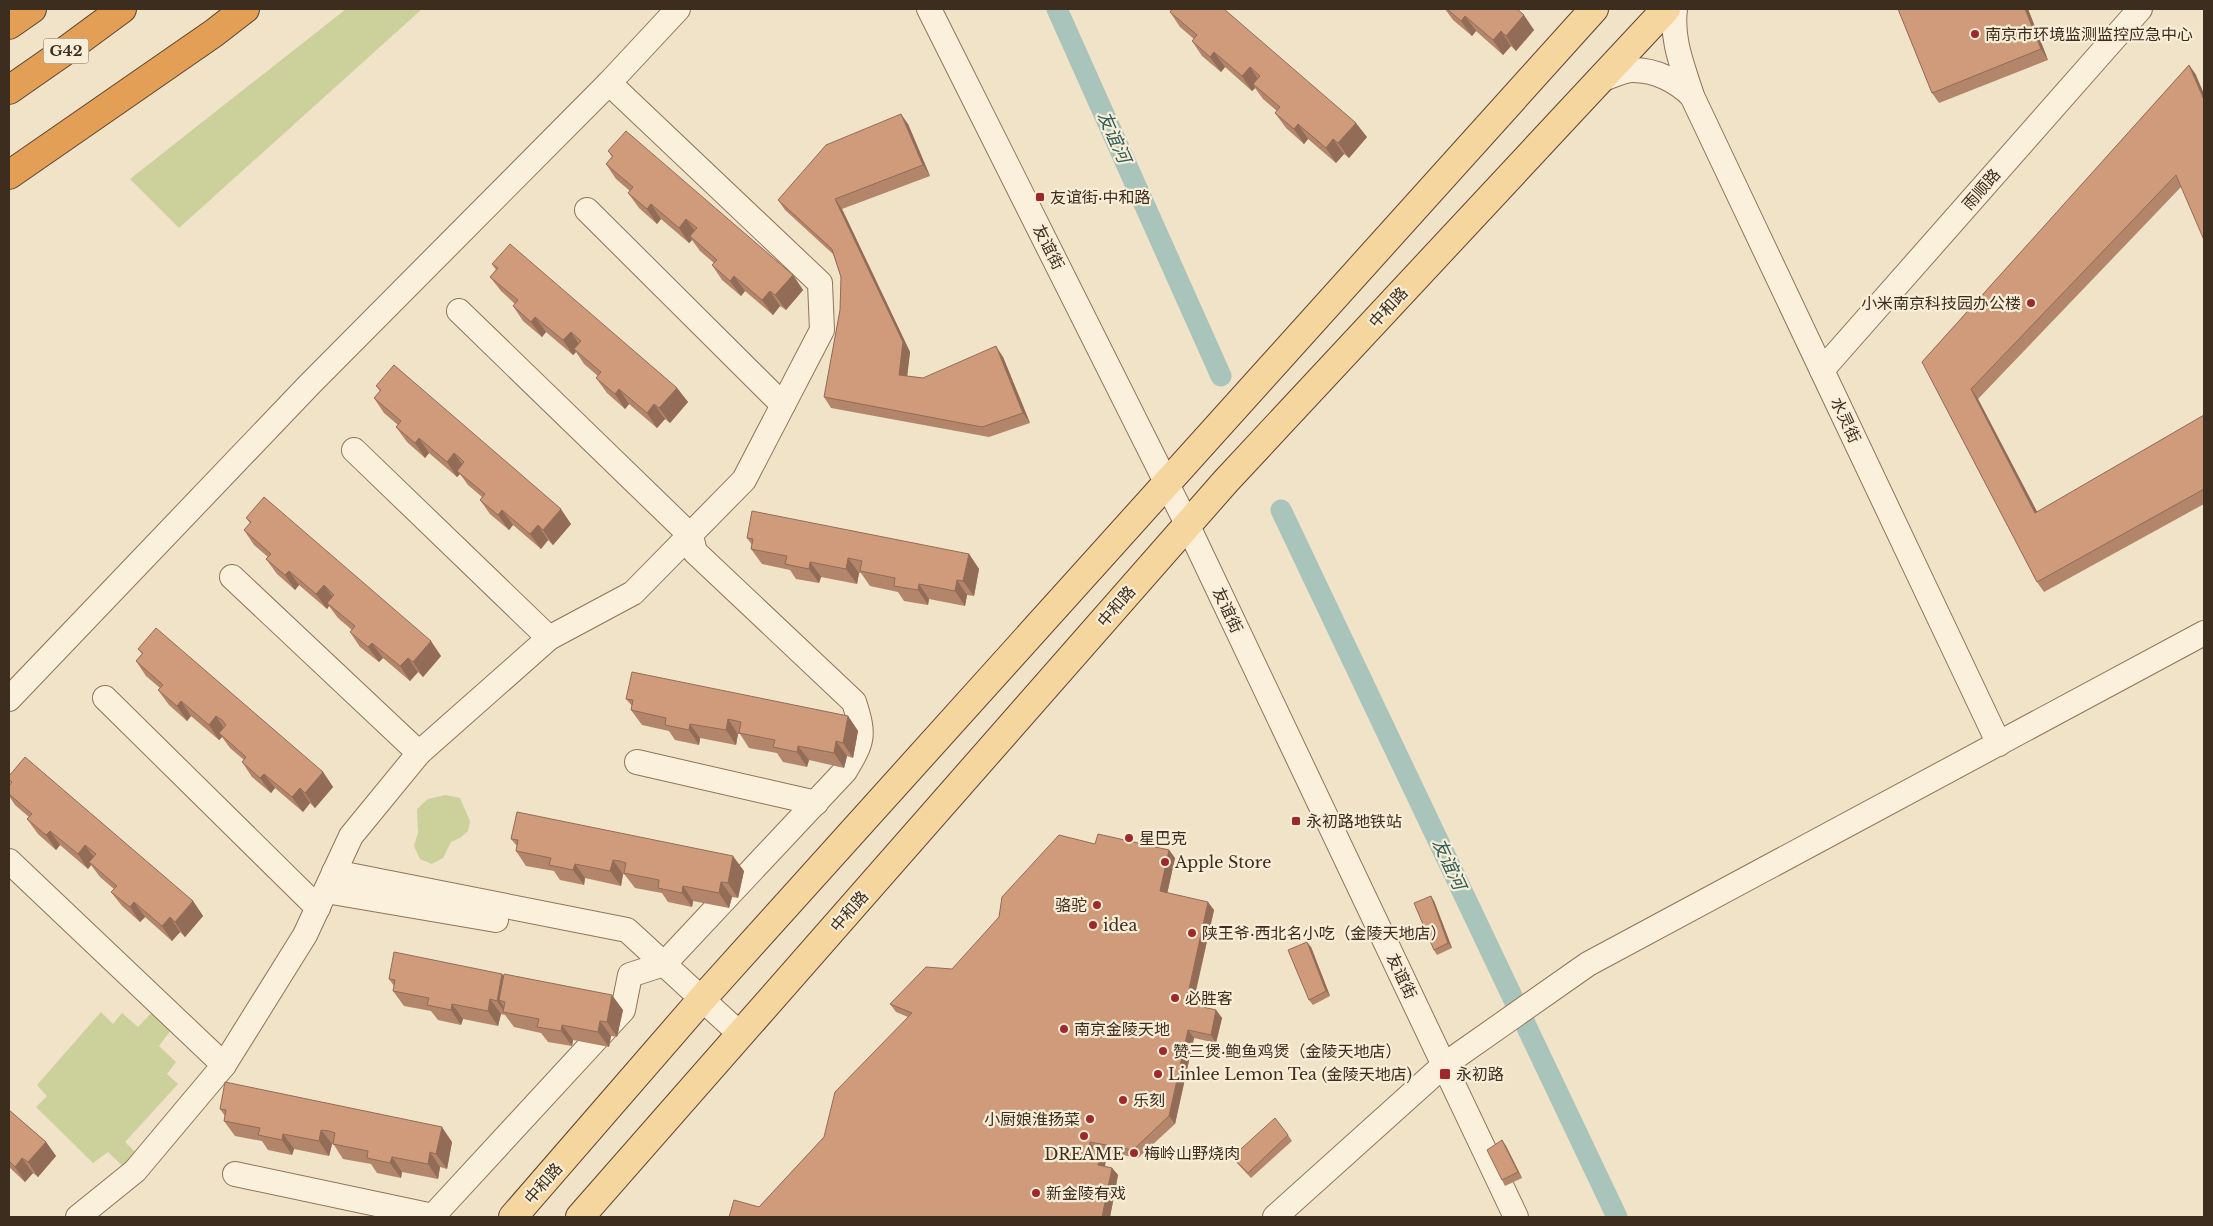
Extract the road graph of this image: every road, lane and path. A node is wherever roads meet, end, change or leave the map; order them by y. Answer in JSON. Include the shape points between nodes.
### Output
{"nodes":[{"id":1,"x":32,"y":9,"type":"edge"},
{"id":2,"x":122,"y":9,"type":"edge"},
{"id":3,"x":245,"y":9,"type":"edge"},
{"id":4,"x":678,"y":9,"type":"edge"},
{"id":5,"x":929,"y":9,"type":"edge"},
{"id":6,"x":1594,"y":9,"type":"edge"},
{"id":7,"x":1666,"y":9,"type":"edge"},
{"id":8,"x":1675,"y":9,"type":"edge"},
{"id":9,"x":2140,"y":9,"type":"edge"},
{"id":10,"x":9,"y":25,"type":"edge"},
{"id":11,"x":1600,"y":80,"type":"junction"},
{"id":12,"x":609,"y":83,"type":"junction"},
{"id":13,"x":9,"y":90,"type":"edge"},
{"id":14,"x":1692,"y":96,"type":"junction"},
{"id":15,"x":9,"y":175,"type":"edge"},
{"id":16,"x":587,"y":210,"type":"dead end"},
{"id":17,"x":459,"y":311,"type":"dead end"},
{"id":18,"x":1822,"y":370,"type":"junction"},
{"id":19,"x":783,"y":405,"type":"junction"},
{"id":20,"x":354,"y":450,"type":"dead end"},
{"id":21,"x":1168,"y":485,"type":"junction"},
{"id":22,"x":1188,"y":524,"type":"junction"},
{"id":23,"x":691,"y":536,"type":"junction"},
{"id":24,"x":232,"y":577,"type":"dead end"},
{"id":25,"x":2204,"y":633,"type":"edge"},
{"id":26,"x":549,"y":638,"type":"junction"},
{"id":27,"x":105,"y":698,"type":"dead end"},
{"id":28,"x":9,"y":699,"type":"edge"},
{"id":29,"x":1999,"y":744,"type":"junction"},
{"id":30,"x":419,"y":753,"type":"junction"},
{"id":31,"x":637,"y":762,"type":"dead end"},
{"id":32,"x":816,"y":803,"type":"junction"},
{"id":33,"x":9,"y":861,"type":"edge"},
{"id":34,"x":326,"y":890,"type":"junction"},
{"id":35,"x":664,"y":964,"type":"junction"},
{"id":36,"x":702,"y":999,"type":"junction"},
{"id":37,"x":740,"y":1034,"type":"junction"},
{"id":38,"x":224,"y":1064,"type":"junction"},
{"id":39,"x":1444,"y":1065,"type":"junction"},
{"id":40,"x":235,"y":1174,"type":"dead end"},
{"id":41,"x":78,"y":1217,"type":"edge"},
{"id":42,"x":432,"y":1217,"type":"edge"},
{"id":43,"x":513,"y":1217,"type":"edge"},
{"id":44,"x":580,"y":1217,"type":"edge"},
{"id":45,"x":1275,"y":1217,"type":"edge"},
{"id":46,"x":1516,"y":1217,"type":"edge"}],
"edges":[{"from":1,"to":10,"type":"highway"},
{"from":2,"to":13,"type":"highway","number":"G42"},
{"from":3,"to":15,"type":"highway"},
{"from":4,"to":12,"type":"street"},
{"from":5,"to":21,"type":"street","name":"友谊街"},
{"from":6,"to":21,"type":"main road","name":"中和路"},
{"from":7,"to":11,"type":"main road","name":"中和路"},
{"from":8,"to":14,"type":"street","name":"水灵街","via":[[1677,50]]},
{"from":9,"to":18,"type":"street","name":"雨顺路"},
{"from":11,"to":14,"type":"street","via":[[1632,70],[1659,74],[1682,86]]},
{"from":11,"to":22,"type":"main road","name":"中和路"},
{"from":12,"to":19,"type":"street","via":[[820,283],[822,330]]},
{"from":12,"to":28,"type":"street","via":[[309,385]]},
{"from":14,"to":18,"type":"street","name":"水灵街"},
{"from":16,"to":19,"type":"street"},
{"from":17,"to":23,"type":"street"},
{"from":18,"to":29,"type":"street","name":"水灵街"},
{"from":19,"to":23,"type":"street","via":[[744,480]]},
{"from":20,"to":26,"type":"street"},
{"from":21,"to":22,"type":"street","name":"友谊街"},
{"from":21,"to":36,"type":"main road","name":"中和路"},
{"from":22,"to":37,"type":"main road","name":"中和路"},
{"from":22,"to":39,"type":"street","name":"友谊街"},
{"from":23,"to":26,"type":"street","via":[[633,593]]},
{"from":23,"to":32,"type":"street","via":[[695,552],[854,702],[862,726],[858,749],[845,771]]},
{"from":24,"to":30,"type":"street"},
{"from":25,"to":29,"type":"street"},
{"from":26,"to":30,"type":"street"},
{"from":27,"to":34,"type":"street"},
{"from":29,"to":39,"type":"street","via":[[1588,964]]},
{"from":30,"to":34,"type":"street","via":[[351,836]]},
{"from":31,"to":32,"type":"street"},
{"from":32,"to":35,"type":"street"},
{"from":33,"to":38,"type":"street"},
{"from":34,"to":35,"type":"street","via":[[627,930]]},
{"from":34,"to":38,"type":"street","via":[[305,935]]},
{"from":35,"to":36,"type":"street"},
{"from":35,"to":42,"type":"street","via":[[630,975],[623,1010]]},
{"from":36,"to":37,"type":"street"},
{"from":36,"to":43,"type":"main road","name":"中和路"},
{"from":37,"to":44,"type":"main road","name":"中和路"},
{"from":38,"to":41,"type":"street","via":[[135,1172]]},
{"from":39,"to":45,"type":"street"},
{"from":39,"to":46,"type":"street","name":"友谊街"},
{"from":40,"to":42,"type":"street"}]}
